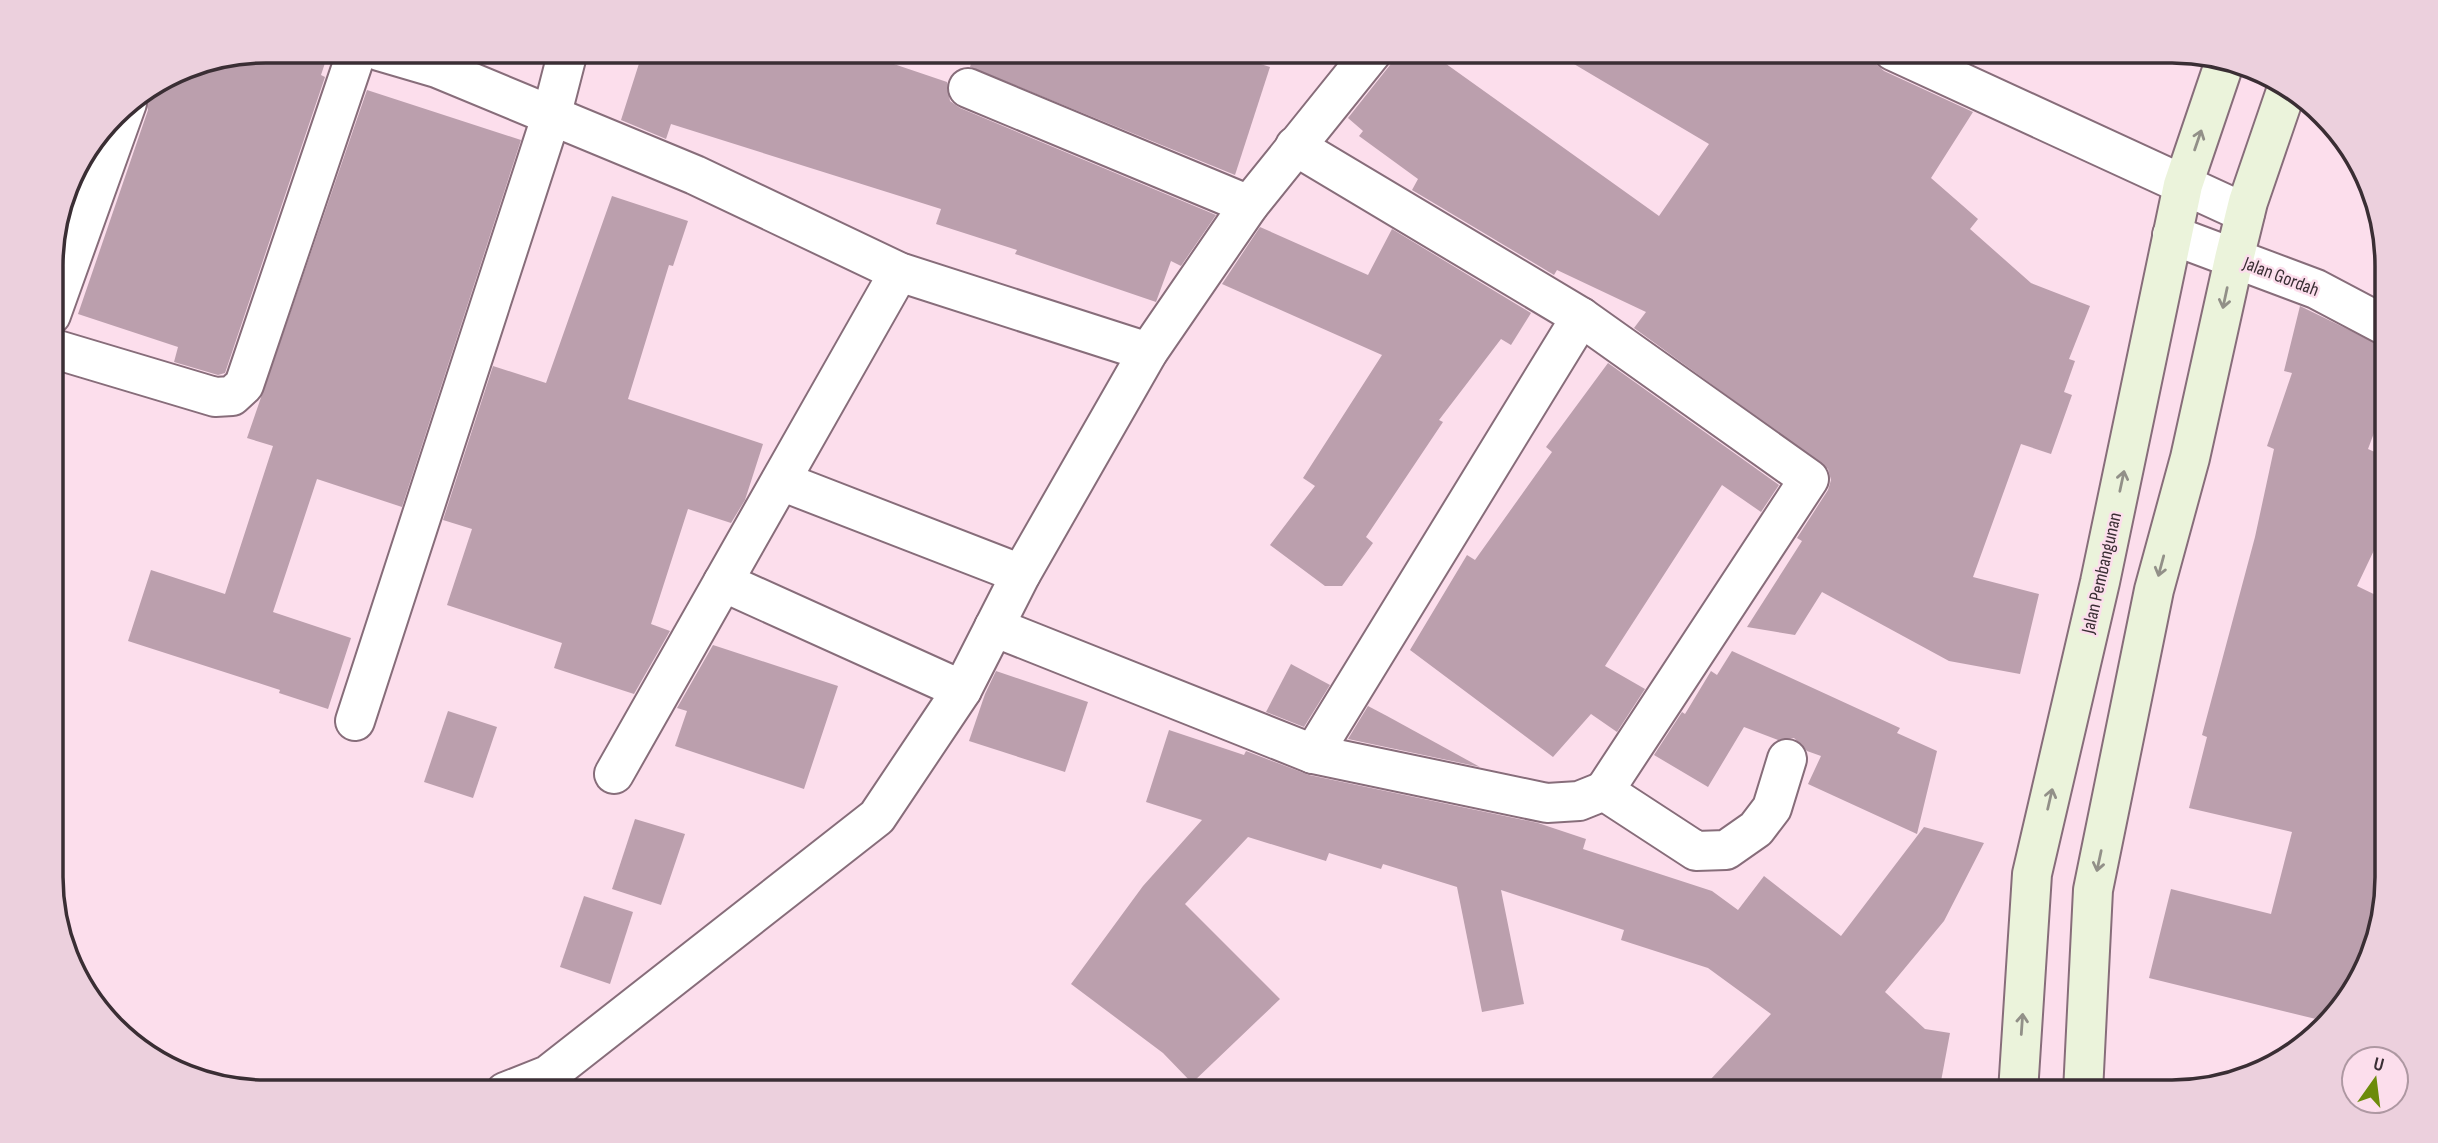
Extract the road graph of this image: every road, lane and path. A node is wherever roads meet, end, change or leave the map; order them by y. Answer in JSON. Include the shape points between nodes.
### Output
{"nodes":[{"id":1,"x":353,"y":63,"type":"edge"},
{"id":2,"x":450,"y":63,"type":"edge"},
{"id":3,"x":565,"y":63,"type":"edge"},
{"id":4,"x":1363,"y":63,"type":"edge"},
{"id":5,"x":1919,"y":63,"type":"edge"},
{"id":6,"x":2222,"y":70,"type":"edge"},
{"id":7,"x":968,"y":88,"type":"dead end"},
{"id":8,"x":2284,"y":97,"type":"edge"},
{"id":9,"x":551,"y":117,"type":"junction"},
{"id":10,"x":118,"y":128,"type":"edge"},
{"id":11,"x":1295,"y":146,"type":"junction"},
{"id":12,"x":2183,"y":185,"type":"junction"},
{"id":13,"x":1249,"y":205,"type":"junction"},
{"id":14,"x":2245,"y":213,"type":"junction"},
{"id":15,"x":2172,"y":236,"type":"junction"},
{"id":16,"x":2234,"y":259,"type":"junction"},
{"id":17,"x":899,"y":272,"type":"junction"},
{"id":18,"x":63,"y":275,"type":"edge"},
{"id":19,"x":1581,"y":317,"type":"junction"},
{"id":20,"x":2375,"y":320,"type":"edge"},
{"id":21,"x":63,"y":352,"type":"edge"},
{"id":22,"x":1148,"y":352,"type":"junction"},
{"id":23,"x":780,"y":481,"type":"junction"},
{"id":24,"x":1021,"y":574,"type":"junction"},
{"id":25,"x":723,"y":582,"type":"junction"},
{"id":26,"x":994,"y":627,"type":"junction"},
{"id":27,"x":962,"y":690,"type":"junction"},
{"id":28,"x":355,"y":721,"type":"dead end"},
{"id":29,"x":1313,"y":754,"type":"junction"},
{"id":30,"x":1787,"y":759,"type":"dead end"},
{"id":31,"x":614,"y":774,"type":"dead end"},
{"id":32,"x":1604,"y":791,"type":"junction"},
{"id":33,"x":537,"y":1080,"type":"edge"},
{"id":34,"x":2019,"y":1080,"type":"edge"},
{"id":35,"x":2084,"y":1080,"type":"edge"}],
"edges":[{"from":1,"to":21,"type":"street","via":[[244,385],[232,396],[215,397]]},
{"from":2,"to":9,"type":"street"},
{"from":3,"to":9,"type":"street"},
{"from":4,"to":11,"type":"street"},
{"from":5,"to":12,"type":"street"},
{"from":12,"to":6,"type":"main road","name":"Jalan Pembangunan","one_way":true},
{"from":7,"to":13,"type":"street"},
{"from":8,"to":14,"type":"main road"},
{"from":9,"to":17,"type":"street","via":[[695,175]]},
{"from":9,"to":28,"type":"street"},
{"from":10,"to":18,"type":"street"},
{"from":11,"to":13,"type":"street"},
{"from":11,"to":19,"type":"street"},
{"from":12,"to":14,"type":"street"},
{"from":12,"to":15,"type":"main road","name":"Jalan Pembangunan"},
{"from":13,"to":22,"type":"street"},
{"from":14,"to":16,"type":"main road"},
{"from":15,"to":16,"type":"street","name":"Jalan Gordah"},
{"from":34,"to":15,"type":"main road","name":"Jalan Pembangunan","one_way":true,"via":[[2032,874],[2106,555]]},
{"from":16,"to":20,"type":"street","name":"Jalan Gordah","via":[[2316,289]]},
{"from":16,"to":35,"type":"main road","one_way":true,"via":[[2190,458],[2154,590],[2093,890]]},
{"from":17,"to":22,"type":"street"},
{"from":17,"to":23,"type":"street"},
{"from":19,"to":29,"type":"street"},
{"from":19,"to":32,"type":"street","via":[[1809,479]]},
{"from":22,"to":24,"type":"street"},
{"from":23,"to":24,"type":"street"},
{"from":23,"to":25,"type":"street"},
{"from":24,"to":26,"type":"street"},
{"from":25,"to":27,"type":"street"},
{"from":25,"to":31,"type":"street"},
{"from":26,"to":27,"type":"street"},
{"from":26,"to":29,"type":"street"},
{"from":27,"to":33,"type":"street","via":[[877,817]]},
{"from":29,"to":32,"type":"street","via":[[1547,803],[1578,801]]},
{"from":30,"to":32,"type":"street","via":[[1772,808],[1756,829],[1726,850],[1696,850]]}]}
